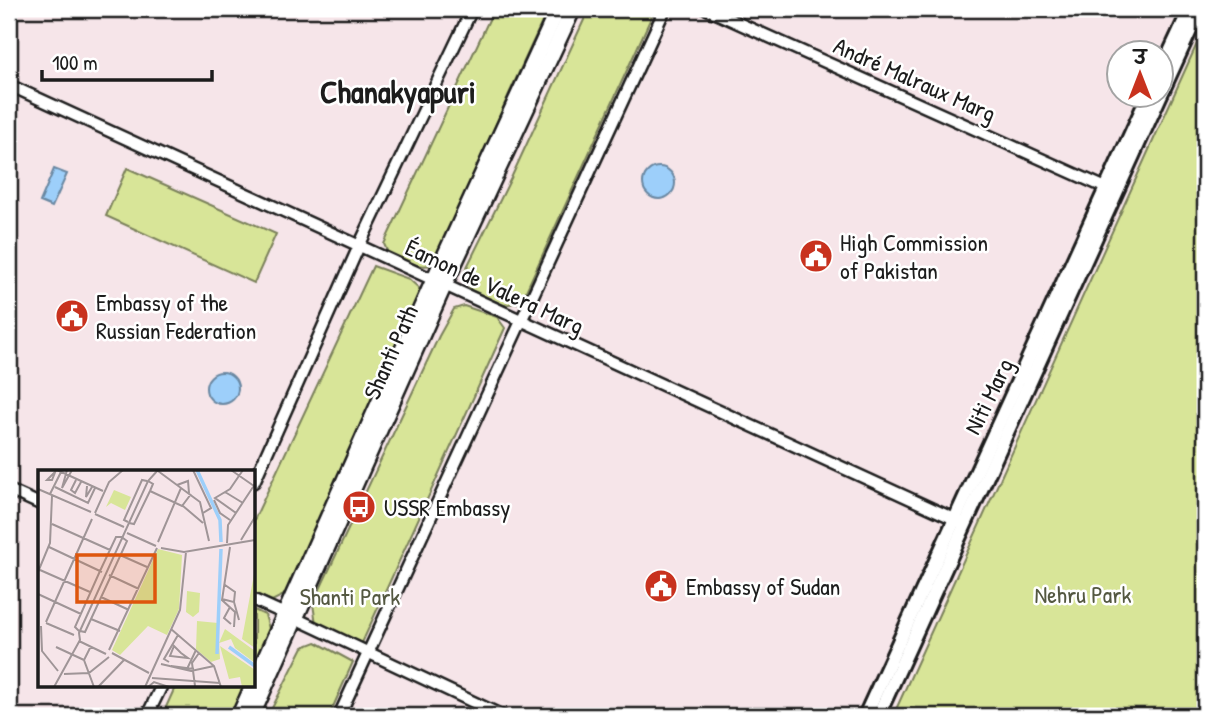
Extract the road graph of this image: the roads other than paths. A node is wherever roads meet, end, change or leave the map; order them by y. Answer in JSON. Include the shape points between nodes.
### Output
{"nodes":[{"id":1,"x":472,"y":9,"type":"edge"},
{"id":2,"x":558,"y":9,"type":"edge"},
{"id":3,"x":573,"y":9,"type":"edge"},
{"id":4,"x":665,"y":9,"type":"edge"},
{"id":5,"x":707,"y":9,"type":"edge"},
{"id":6,"x":1190,"y":9,"type":"edge"},
{"id":7,"x":1200,"y":9,"type":"edge"},
{"id":8,"x":1176,"y":38,"type":"edge"},
{"id":9,"x":1176,"y":61,"type":"edge"},
{"id":10,"x":9,"y":85,"type":"edge"},
{"id":11,"x":1143,"y":108,"type":"edge"},
{"id":12,"x":1154,"y":108,"type":"edge"},
{"id":13,"x":1106,"y":188,"type":"junction"},
{"id":14,"x":359,"y":246,"type":"junction"},
{"id":15,"x":439,"y":283,"type":"junction"},
{"id":16,"x":521,"y":321,"type":"junction"},
{"id":17,"x":256,"y":478,"type":"edge"},
{"id":18,"x":9,"y":489,"type":"edge"},
{"id":19,"x":38,"y":503,"type":"edge"},
{"id":20,"x":959,"y":521,"type":"junction"},
{"id":21,"x":256,"y":601,"type":"edge"},
{"id":22,"x":291,"y":617,"type":"junction"},
{"id":23,"x":368,"y":653,"type":"junction"},
{"id":24,"x":256,"y":679,"type":"edge"},
{"id":25,"x":162,"y":686,"type":"edge"},
{"id":26,"x":252,"y":686,"type":"edge"},
{"id":27,"x":147,"y":716,"type":"edge"},
{"id":28,"x":239,"y":716,"type":"edge"},
{"id":29,"x":252,"y":716,"type":"edge"},
{"id":30,"x":339,"y":716,"type":"edge"},
{"id":31,"x":503,"y":716,"type":"edge"},
{"id":32,"x":865,"y":716,"type":"edge"},
{"id":33,"x":878,"y":716,"type":"edge"}],
"edges":[{"from":1,"to":14,"type":"street"},
{"from":2,"to":15,"type":"main road","name":"Shanti Path"},
{"from":3,"to":15,"type":"main road","name":"Shanti Path"},
{"from":4,"to":16,"type":"street"},
{"from":5,"to":13,"type":"street","name":"André Malraux Marg"},
{"from":6,"to":8,"type":"street"},
{"from":7,"to":9,"type":"street","name":"Niti Marg"},
{"from":10,"to":14,"type":"street","name":"Éamon de Valera Marg"},
{"from":11,"to":13,"type":"street","name":"Niti Marg"},
{"from":12,"to":20,"type":"street","name":"Niti Marg"},
{"from":13,"to":20,"type":"street","name":"Niti Marg"},
{"from":14,"to":15,"type":"street","name":"Éamon de Valera Marg"},
{"from":14,"to":17,"type":"street"},
{"from":15,"to":16,"type":"street","name":"Éamon de Valera Marg"},
{"from":15,"to":22,"type":"main road","name":"Shanti Path"},
{"from":16,"to":20,"type":"street","name":"Éamon de Valera Marg"},
{"from":16,"to":23,"type":"street"},
{"from":18,"to":19,"type":"street"},
{"from":20,"to":32,"type":"street","name":"Niti Marg"},
{"from":20,"to":33,"type":"street","name":"Niti Marg"},
{"from":21,"to":22,"type":"street"},
{"from":22,"to":23,"type":"street"},
{"from":22,"to":24,"type":"main road","name":"Shanti Path"},
{"from":22,"to":29,"type":"main road","name":"Shanti Path"},
{"from":23,"to":30,"type":"street"},
{"from":23,"to":31,"type":"street"},
{"from":25,"to":27,"type":"street"},
{"from":26,"to":28,"type":"main road","name":"Shanti Path"}]}
